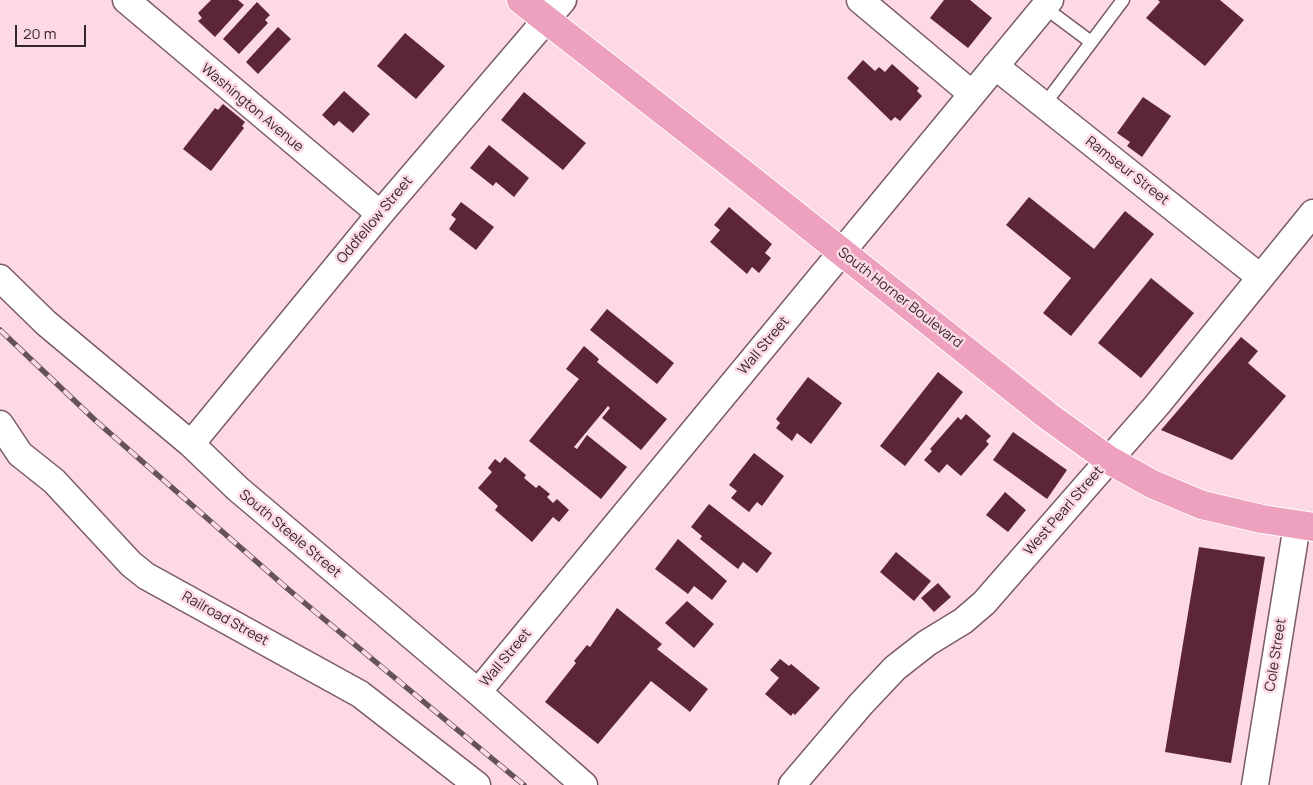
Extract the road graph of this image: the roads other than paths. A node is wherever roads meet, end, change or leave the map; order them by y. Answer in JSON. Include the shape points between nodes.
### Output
{"nodes":[{"id":1,"x":126,"y":0,"type":"edge"},
{"id":2,"x":521,"y":0,"type":"edge"},
{"id":3,"x":860,"y":0,"type":"edge"},
{"id":4,"x":1123,"y":0,"type":"edge"},
{"id":5,"x":1047,"y":4,"type":"edge"},
{"id":6,"x":555,"y":10,"type":"edge"},
{"id":7,"x":1091,"y":42,"type":"junction"},
{"id":8,"x":995,"y":66,"type":"junction"},
{"id":9,"x":972,"y":94,"type":"junction"},
{"id":10,"x":1044,"y":106,"type":"junction"},
{"id":11,"x":1313,"y":213,"type":"edge"},
{"id":12,"x":380,"y":214,"type":"junction"},
{"id":13,"x":842,"y":252,"type":"junction"},
{"id":14,"x":1260,"y":276,"type":"junction"},
{"id":15,"x":0,"y":278,"type":"edge"},
{"id":16,"x":0,"y":424,"type":"edge"},
{"id":17,"x":192,"y":444,"type":"junction"},
{"id":18,"x":1109,"y":460,"type":"junction"},
{"id":19,"x":1305,"y":526,"type":"edge"},
{"id":20,"x":478,"y":692,"type":"junction"},
{"id":21,"x":477,"y":785,"type":"edge"},
{"id":22,"x":584,"y":785,"type":"edge"},
{"id":23,"x":792,"y":785,"type":"edge"},
{"id":24,"x":1255,"y":785,"type":"edge"}],
"edges":[{"from":1,"to":12,"type":"street","name":"Washington Avenue"},
{"from":2,"to":6,"type":"main road","name":"South Horner Boulevard"},
{"from":3,"to":9,"type":"street"},
{"from":4,"to":7,"type":"lane"},
{"from":5,"to":7,"type":"lane"},
{"from":5,"to":8,"type":"street","name":"Wall Street"},
{"from":6,"to":12,"type":"street","name":"Oddfellow Street"},
{"from":6,"to":13,"type":"main road","name":"South Horner Boulevard"},
{"from":7,"to":10,"type":"lane"},
{"from":8,"to":9,"type":"street","name":"Wall Street"},
{"from":8,"to":10,"type":"street","name":"Ramseur Street"},
{"from":9,"to":13,"type":"street","name":"Wall Street"},
{"from":10,"to":14,"type":"street","name":"Ramseur Street"},
{"from":11,"to":14,"type":"street","name":"West Pearl Street"},
{"from":12,"to":17,"type":"street","name":"Oddfellow Street"},
{"from":13,"to":18,"type":"main road","name":"South Horner Boulevard","via":[[1048,416]]},
{"from":13,"to":20,"type":"street","name":"Wall Street"},
{"from":14,"to":18,"type":"street","name":"West Pearl Street"},
{"from":15,"to":17,"type":"street","name":"South Steele Street","via":[[46,323]]},
{"from":16,"to":21,"type":"street","name":"Railroad Street","via":[[20,454],[54,481],[146,576],[360,694]]},
{"from":17,"to":20,"type":"street","name":"South Steele Street","via":[[238,490]]},
{"from":18,"to":19,"type":"main road","name":"South Horner Boulevard","via":[[1152,484],[1202,505]]},
{"from":18,"to":23,"type":"street","name":"West Pearl Street","via":[[984,603],[964,621],[927,643],[895,668]]},
{"from":19,"to":24,"type":"street","name":"Cole Street"},
{"from":20,"to":22,"type":"street","name":"South Steele Street"}]}
